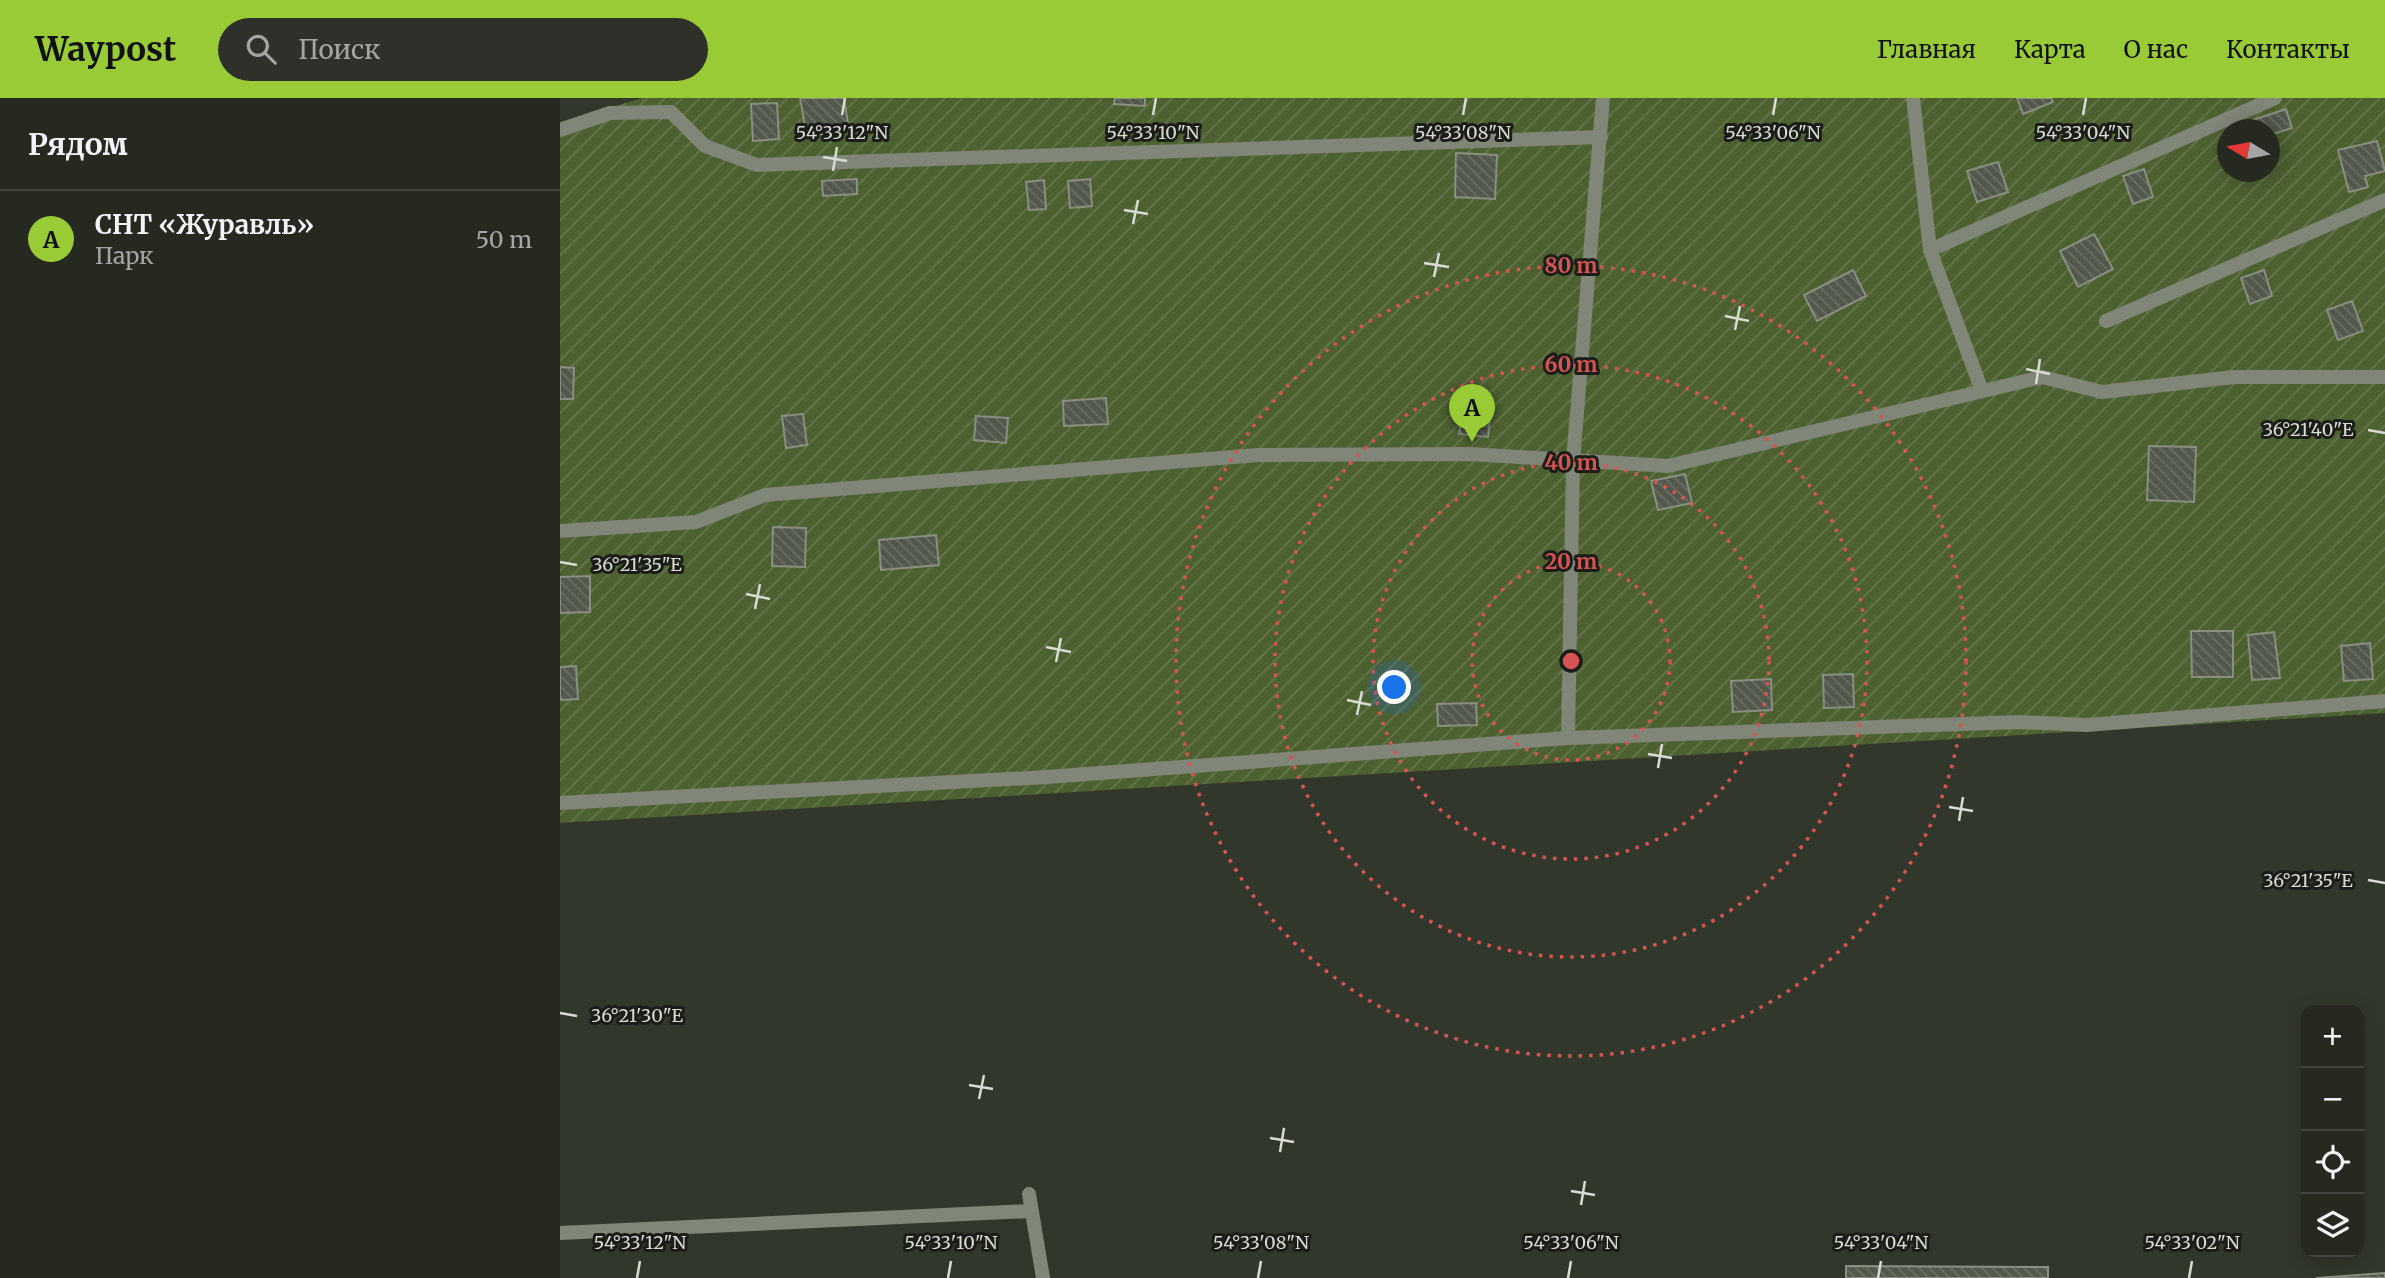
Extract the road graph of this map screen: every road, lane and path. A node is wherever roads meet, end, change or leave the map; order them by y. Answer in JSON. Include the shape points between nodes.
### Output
{"nodes":[{"id":1,"x":1603,"y":98,"type":"edge"},
{"id":2,"x":1913,"y":98,"type":"edge"},
{"id":3,"x":2275,"y":98,"type":"edge"},
{"id":4,"x":560,"y":130,"type":"edge"},
{"id":5,"x":1601,"y":137,"type":"junction"},
{"id":6,"x":2385,"y":200,"type":"edge"},
{"id":7,"x":1930,"y":250,"type":"junction"},
{"id":8,"x":2106,"y":321,"type":"dead end"},
{"id":9,"x":2385,"y":377,"type":"edge"},
{"id":10,"x":1982,"y":391,"type":"junction"},
{"id":11,"x":1573,"y":461,"type":"junction"},
{"id":12,"x":560,"y":531,"type":"edge"},
{"id":13,"x":2385,"y":701,"type":"edge"},
{"id":14,"x":1568,"y":738,"type":"junction"},
{"id":15,"x":560,"y":803,"type":"edge"},
{"id":16,"x":1029,"y":1194,"type":"dead end"},
{"id":17,"x":1031,"y":1211,"type":"junction"},
{"id":18,"x":560,"y":1233,"type":"edge"},
{"id":19,"x":1043,"y":1278,"type":"edge"}],
"edges":[{"from":1,"to":5,"type":"street"},
{"from":2,"to":7,"type":"street"},
{"from":3,"to":7,"type":"street"},
{"from":4,"to":5,"type":"street","via":[[610,113],[671,112],[705,146],[757,165]]},
{"from":5,"to":11,"type":"street"},
{"from":6,"to":8,"type":"street"},
{"from":7,"to":10,"type":"street"},
{"from":9,"to":10,"type":"street","via":[[2234,377],[2102,392],[2042,377]]},
{"from":10,"to":11,"type":"street","via":[[1668,467]]},
{"from":11,"to":12,"type":"street","via":[[1470,454],[1258,455],[765,495],[696,522]]},
{"from":11,"to":14,"type":"street"},
{"from":13,"to":14,"type":"street","via":[[2087,724],[2019,722]]},
{"from":14,"to":15,"type":"street","via":[[1060,776]]},
{"from":16,"to":17,"type":"street"},
{"from":17,"to":18,"type":"street"},
{"from":17,"to":19,"type":"street"}]}
